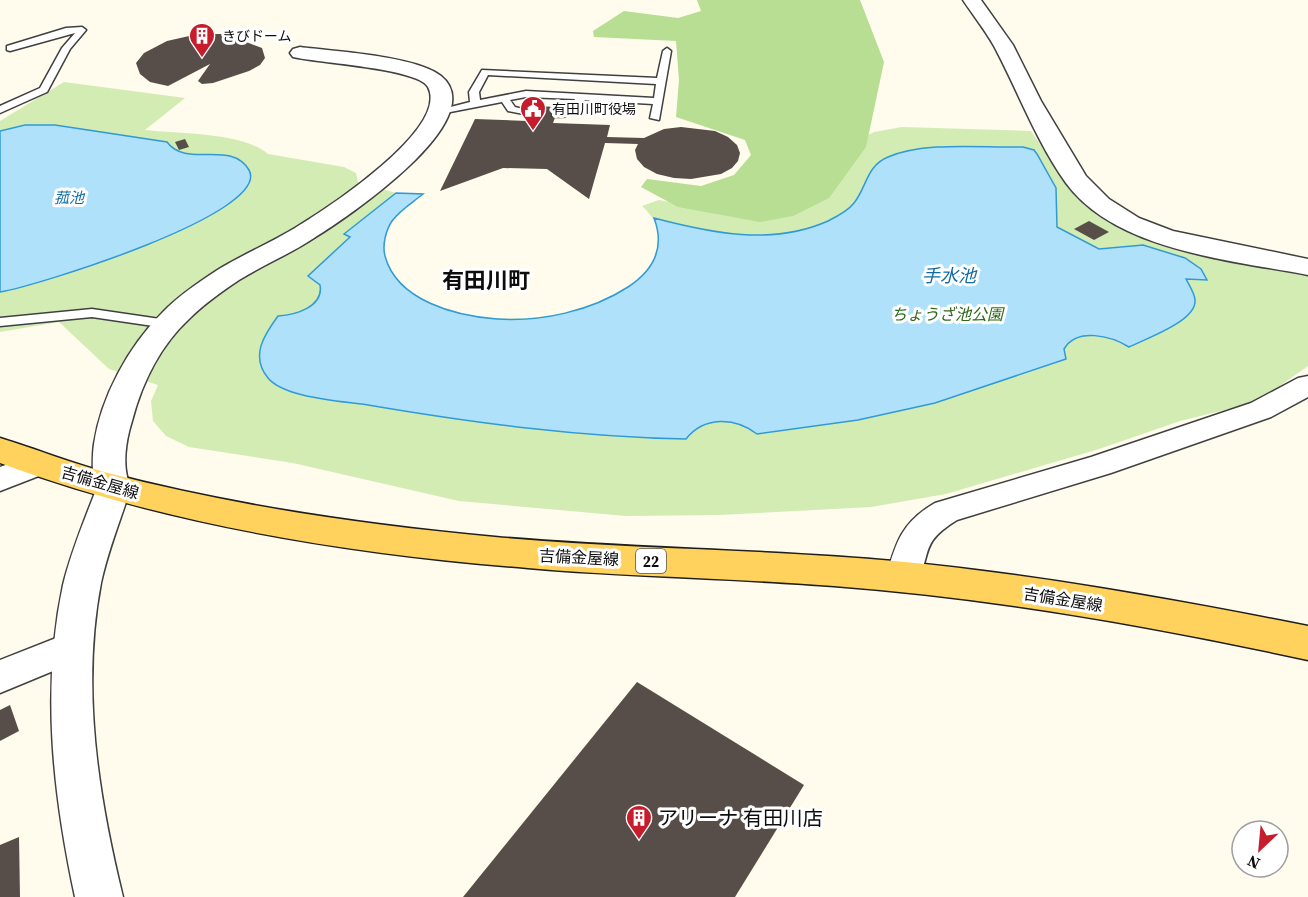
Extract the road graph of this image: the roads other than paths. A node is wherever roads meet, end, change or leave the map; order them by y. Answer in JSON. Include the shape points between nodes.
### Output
{"nodes":[{"id":1,"x":972,"y":0,"type":"edge"},
{"id":2,"x":10,"y":48,"type":"dead end"},
{"id":3,"x":667,"y":51,"type":"dead end"},
{"id":4,"x":300,"y":53,"type":"dead end"},
{"id":5,"x":662,"y":81,"type":"junction"},
{"id":6,"x":580,"y":97,"type":"junction"},
{"id":7,"x":504,"y":98,"type":"junction"},
{"id":8,"x":658,"y":101,"type":"junction"},
{"id":9,"x":475,"y":104,"type":"junction"},
{"id":10,"x":0,"y":110,"type":"edge"},
{"id":11,"x":440,"y":111,"type":"junction"},
{"id":12,"x":530,"y":114,"type":"dead end"},
{"id":13,"x":556,"y":114,"type":"dead end"},
{"id":14,"x":655,"y":118,"type":"dead end"},
{"id":15,"x":1308,"y":267,"type":"edge"},
{"id":16,"x":0,"y":322,"type":"edge"},
{"id":17,"x":167,"y":324,"type":"junction"},
{"id":18,"x":1308,"y":385,"type":"edge"},
{"id":19,"x":0,"y":450,"type":"edge"},
{"id":20,"x":38,"y":464,"type":"junction"},
{"id":21,"x":0,"y":480,"type":"edge"},
{"id":22,"x":112,"y":486,"type":"junction"},
{"id":23,"x":903,"y":577,"type":"junction"},
{"id":24,"x":1308,"y":643,"type":"edge"},
{"id":25,"x":74,"y":646,"type":"junction"},
{"id":26,"x":0,"y":677,"type":"edge"},
{"id":27,"x":99,"y":897,"type":"edge"}],
"edges":[{"from":1,"to":15,"type":"street","via":[[1003,45],[1076,180],[1100,204],[1164,236]]},
{"from":2,"to":10,"type":"lane","via":[[69,30],[82,30],[66,48],[44,90]]},
{"from":3,"to":5,"type":"lane"},
{"from":4,"to":11,"type":"street","via":[[420,71],[438,86]]},
{"from":5,"to":8,"type":"lane"},
{"from":5,"to":9,"type":"lane","via":[[485,72],[474,92]]},
{"from":6,"to":7,"type":"lane","via":[[534,94]]},
{"from":6,"to":8,"type":"lane"},
{"from":6,"to":13,"type":"lane","via":[[577,109]]},
{"from":7,"to":9,"type":"lane"},
{"from":7,"to":12,"type":"lane","via":[[511,109]]},
{"from":8,"to":14,"type":"lane"},
{"from":9,"to":11,"type":"lane"},
{"from":11,"to":17,"type":"street","via":[[422,139],[358,196],[311,230],[231,274]]},
{"from":16,"to":17,"type":"lane","via":[[92,313]]},
{"from":17,"to":22,"type":"street","via":[[129,382],[111,442]]},
{"from":18,"to":23,"type":"street","via":[[1262,410],[1100,465],[946,510],[915,535]]},
{"from":19,"to":20,"type":"main road","name":"吉備金屋線","number":"22"},
{"from":20,"to":21,"type":"street"},
{"from":20,"to":22,"type":"main road","name":"吉備金屋線","number":"22"},
{"from":22,"to":23,"type":"main road","name":"吉備金屋線","number":"22","via":[[248,517],[366,536],[527,554]]},
{"from":22,"to":25,"type":"street","via":[[80,595]]},
{"from":23,"to":24,"type":"main road","name":"吉備金屋線","number":"22","via":[[1060,598]]},
{"from":25,"to":26,"type":"street"},
{"from":25,"to":27,"type":"street","via":[[74,740],[79,800]]}]}
